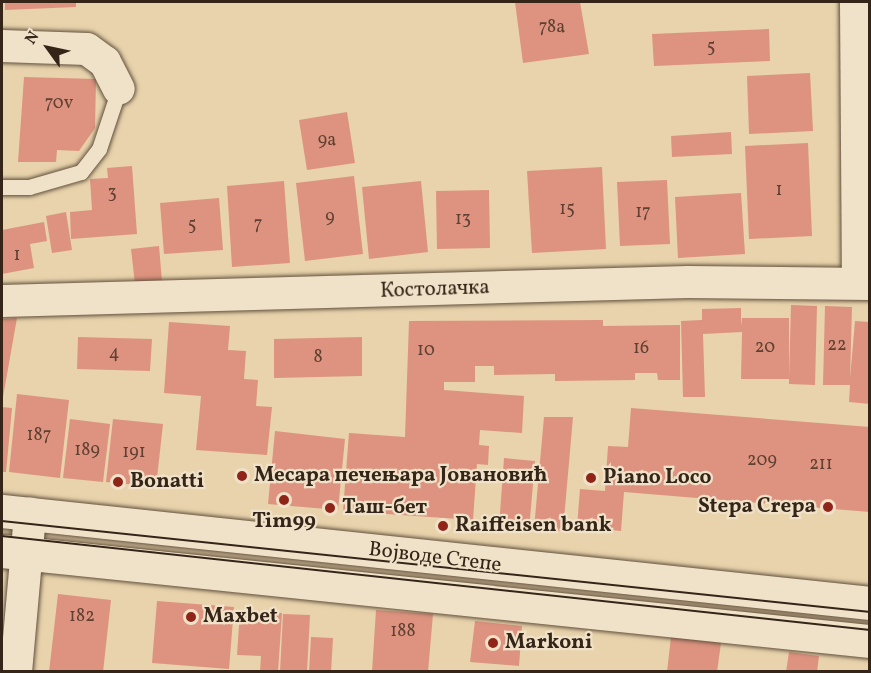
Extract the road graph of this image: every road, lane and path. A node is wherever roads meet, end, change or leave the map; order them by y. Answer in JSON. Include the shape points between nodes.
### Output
{"nodes":[{"id":1,"x":856,"y":2,"type":"edge"},
{"id":2,"x":2,"y":46,"type":"edge"},
{"id":3,"x":119,"y":89,"type":"joint"},
{"id":4,"x":2,"y":188,"type":"edge"},
{"id":5,"x":864,"y":283,"type":"edge"},
{"id":6,"x":2,"y":301,"type":"edge"},
{"id":7,"x":16,"y":513,"type":"edge"},
{"id":8,"x":14,"y":553,"type":"edge"},
{"id":9,"x":870,"y":603,"type":"edge"},
{"id":10,"x":870,"y":641,"type":"edge"},
{"id":11,"x":16,"y":672,"type":"edge"}],
"edges":[{"from":1,"to":5,"type":"street"},
{"from":2,"to":3,"type":"street","via":[[87,49],[105,62]]},
{"from":3,"to":4,"type":"lane","via":[[99,149],[81,172],[29,187]]},
{"from":5,"to":6,"type":"street","name":"Костолачка","via":[[688,282]]},
{"from":7,"to":8,"type":"street"},
{"from":7,"to":9,"type":"main road","name":"Војводе Степе"},
{"from":8,"to":10,"type":"main road","name":"Војводе Степе"},
{"from":8,"to":11,"type":"street"}]}
